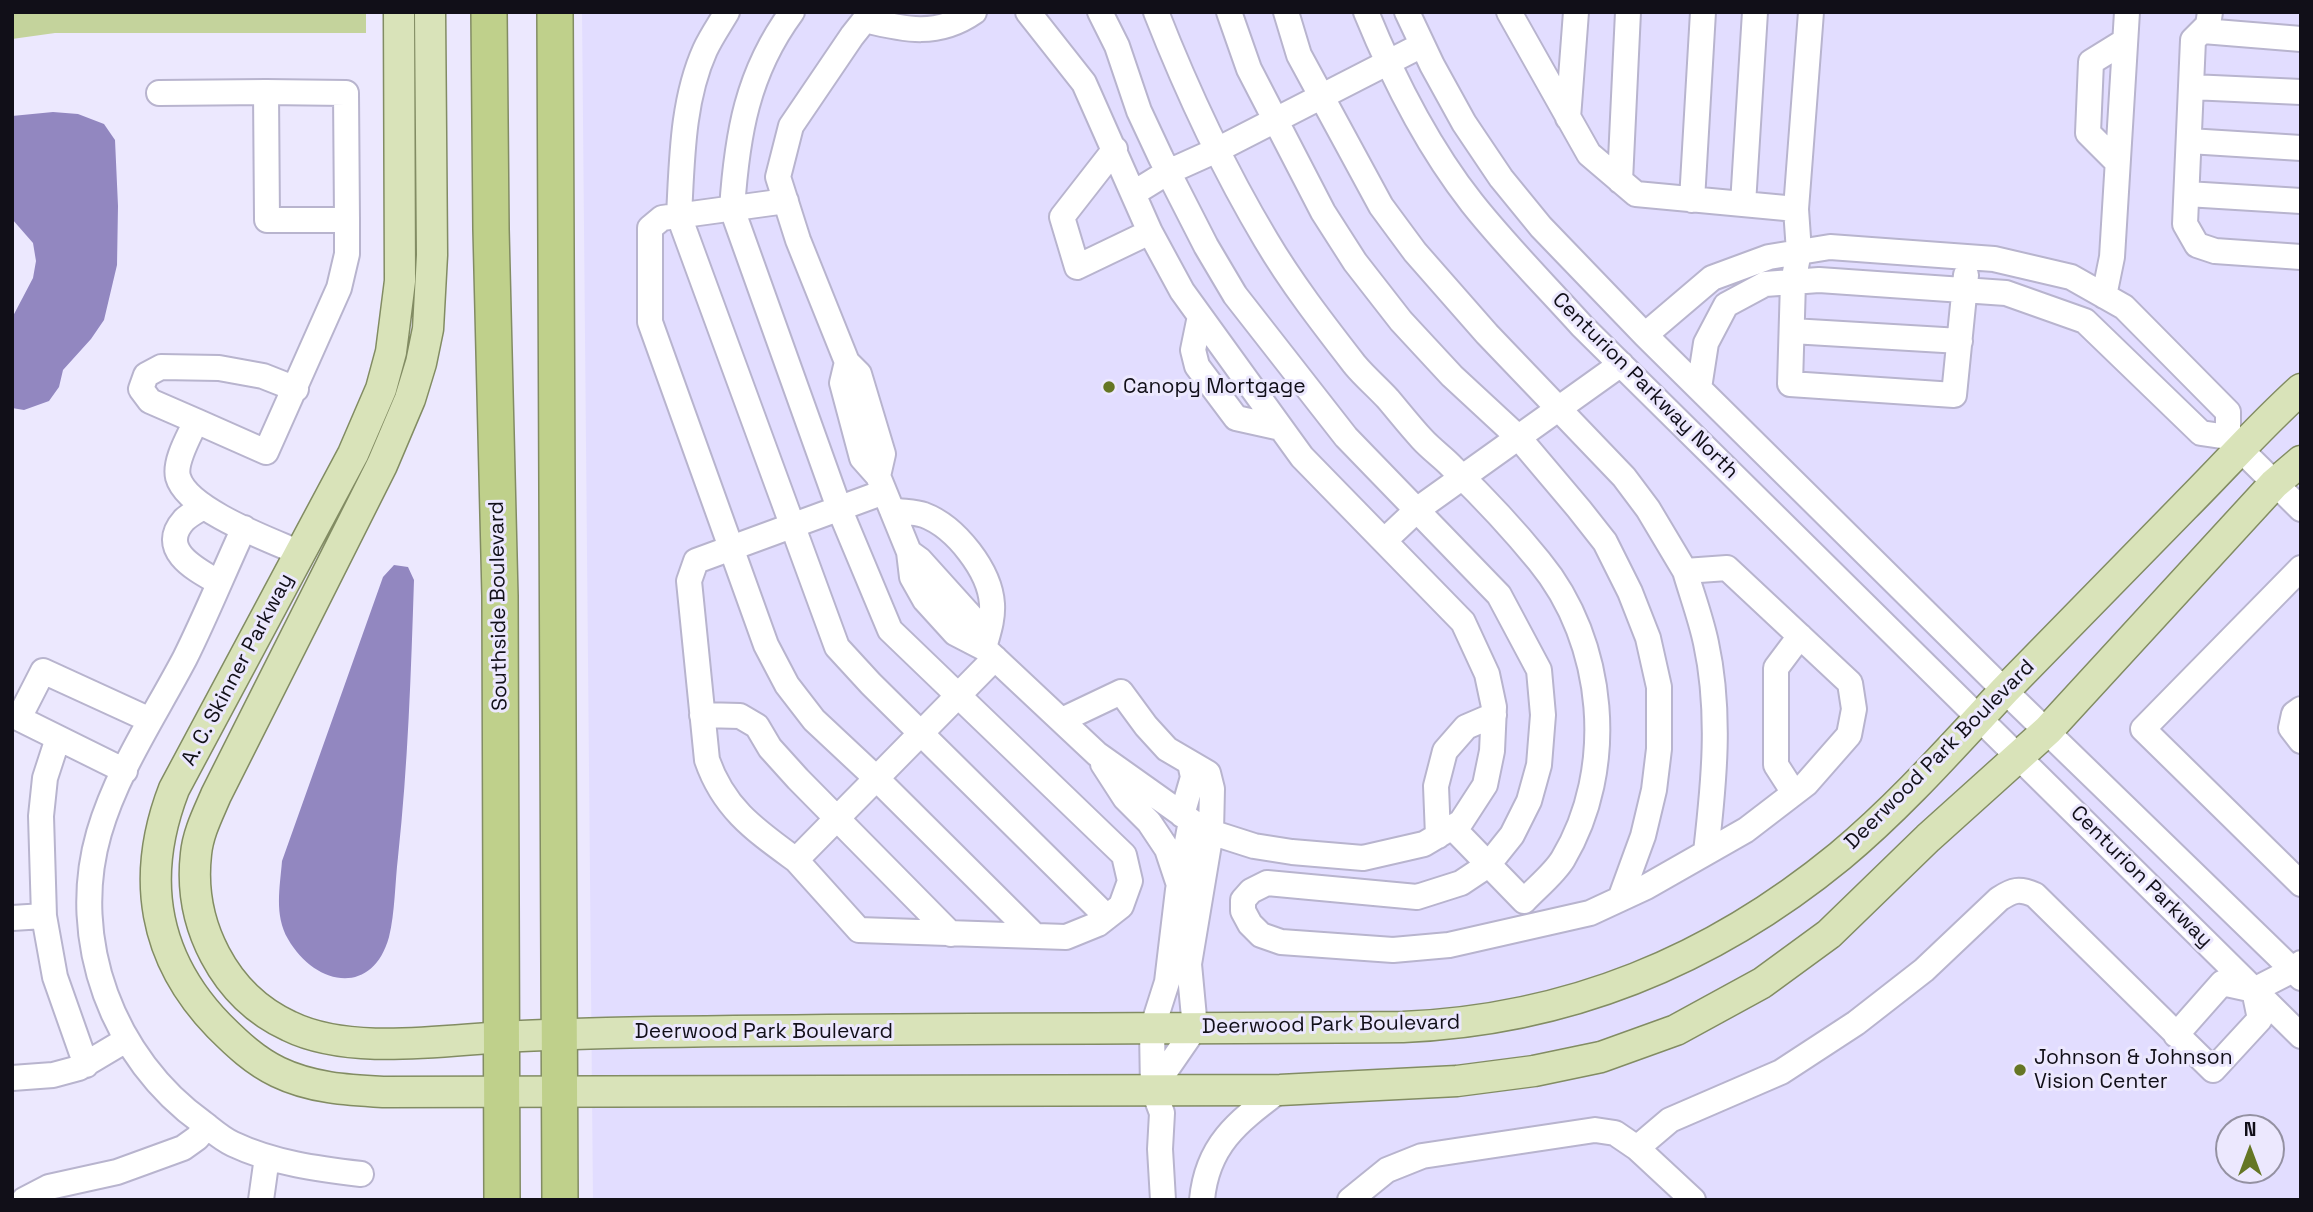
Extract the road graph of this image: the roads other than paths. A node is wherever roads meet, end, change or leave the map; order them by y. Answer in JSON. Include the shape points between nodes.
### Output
{"nodes":[{"id":1,"x":398,"y":12,"type":"edge"},
{"id":2,"x":430,"y":12,"type":"edge"},
{"id":3,"x":489,"y":12,"type":"edge"},
{"id":4,"x":555,"y":12,"type":"edge"},
{"id":5,"x":727,"y":12,"type":"edge"},
{"id":6,"x":792,"y":12,"type":"edge"},
{"id":7,"x":974,"y":12,"type":"edge"},
{"id":8,"x":1028,"y":12,"type":"edge"},
{"id":9,"x":1100,"y":12,"type":"edge"},
{"id":10,"x":1156,"y":12,"type":"edge"},
{"id":11,"x":1229,"y":12,"type":"edge"},
{"id":12,"x":1286,"y":12,"type":"edge"},
{"id":13,"x":1366,"y":12,"type":"edge"},
{"id":14,"x":1407,"y":12,"type":"edge"},
{"id":15,"x":1509,"y":12,"type":"edge"},
{"id":16,"x":1576,"y":12,"type":"edge"},
{"id":17,"x":1629,"y":12,"type":"edge"},
{"id":18,"x":1703,"y":12,"type":"edge"},
{"id":19,"x":1755,"y":12,"type":"edge"},
{"id":20,"x":1811,"y":12,"type":"edge"},
{"id":21,"x":2127,"y":12,"type":"edge"},
{"id":22,"x":868,"y":16,"type":"edge"},
{"id":23,"x":2207,"y":21,"type":"edge"},
{"id":24,"x":2301,"y":39,"type":"edge"},
{"id":25,"x":1422,"y":45,"type":"junction"},
{"id":26,"x":1389,"y":61,"type":"junction"},
{"id":27,"x":2191,"y":87,"type":"junction"},
{"id":28,"x":266,"y":92,"type":"junction"},
{"id":29,"x":2301,"y":92,"type":"edge"},
{"id":30,"x":159,"y":93,"type":"dead end"},
{"id":31,"x":1321,"y":96,"type":"junction"},
{"id":32,"x":1568,"y":118,"type":"junction"},
{"id":33,"x":1276,"y":120,"type":"junction"},
{"id":34,"x":2189,"y":141,"type":"junction"},
{"id":35,"x":2301,"y":148,"type":"edge"},
{"id":36,"x":1115,"y":149,"type":"junction"},
{"id":37,"x":1217,"y":150,"type":"junction"},
{"id":38,"x":1168,"y":172,"type":"junction"},
{"id":39,"x":1620,"y":181,"type":"junction"},
{"id":40,"x":1134,"y":193,"type":"junction"},
{"id":41,"x":2187,"y":194,"type":"junction"},
{"id":42,"x":1692,"y":200,"type":"junction"},
{"id":43,"x":786,"y":201,"type":"junction"},
{"id":44,"x":2301,"y":201,"type":"edge"},
{"id":45,"x":1743,"y":204,"type":"junction"},
{"id":46,"x":732,"y":208,"type":"junction"},
{"id":47,"x":1796,"y":209,"type":"junction"},
{"id":48,"x":679,"y":216,"type":"junction"},
{"id":49,"x":347,"y":220,"type":"junction"},
{"id":50,"x":1150,"y":232,"type":"junction"},
{"id":51,"x":1799,"y":252,"type":"junction"},
{"id":52,"x":1968,"y":257,"type":"junction"},
{"id":53,"x":2301,"y":257,"type":"edge"},
{"id":54,"x":1793,"y":282,"type":"junction"},
{"id":55,"x":1965,"y":290,"type":"junction"},
{"id":56,"x":2103,"y":295,"type":"junction"},
{"id":57,"x":2085,"y":321,"type":"junction"},
{"id":58,"x":1792,"y":331,"type":"junction"},
{"id":59,"x":1645,"y":335,"type":"junction"},
{"id":60,"x":1960,"y":341,"type":"junction"},
{"id":61,"x":1621,"y":363,"type":"junction"},
{"id":62,"x":1699,"y":388,"type":"junction"},
{"id":63,"x":296,"y":389,"type":"junction"},
{"id":64,"x":2301,"y":389,"type":"edge"},
{"id":65,"x":1560,"y":408,"type":"junction"},
{"id":66,"x":197,"y":421,"type":"junction"},
{"id":67,"x":1519,"y":438,"type":"junction"},
{"id":68,"x":2234,"y":444,"type":"junction"},
{"id":69,"x":2301,"y":461,"type":"edge"},
{"id":70,"x":1463,"y":479,"type":"junction"},
{"id":71,"x":2274,"y":484,"type":"junction"},
{"id":72,"x":885,"y":493,"type":"junction"},
{"id":73,"x":203,"y":507,"type":"junction"},
{"id":74,"x":839,"y":508,"type":"junction"},
{"id":75,"x":1418,"y":509,"type":"junction"},
{"id":76,"x":2301,"y":509,"type":"edge"},
{"id":77,"x":792,"y":526,"type":"junction"},
{"id":78,"x":244,"y":528,"type":"junction"},
{"id":79,"x":1384,"y":541,"type":"junction"},
{"id":80,"x":731,"y":548,"type":"junction"},
{"id":81,"x":300,"y":553,"type":"junction"},
{"id":82,"x":2301,"y":568,"type":"edge"},
{"id":83,"x":1685,"y":571,"type":"junction"},
{"id":84,"x":218,"y":583,"type":"junction"},
{"id":85,"x":1800,"y":636,"type":"junction"},
{"id":86,"x":990,"y":653,"type":"junction"},
{"id":87,"x":2005,"y":691,"type":"junction"},
{"id":88,"x":959,"y":694,"type":"junction"},
{"id":89,"x":2301,"y":709,"type":"edge"},
{"id":90,"x":702,"y":715,"type":"junction"},
{"id":91,"x":1494,"y":715,"type":"junction"},
{"id":92,"x":16,"y":717,"type":"edge"},
{"id":93,"x":1980,"y":718,"type":"junction"},
{"id":94,"x":150,"y":720,"type":"junction"},
{"id":95,"x":1062,"y":720,"type":"junction"},
{"id":96,"x":2048,"y":730,"type":"junction"},
{"id":97,"x":921,"y":733,"type":"junction"},
{"id":98,"x":58,"y":738,"type":"junction"},
{"id":99,"x":2301,"y":741,"type":"edge"},
{"id":100,"x":1097,"y":754,"type":"junction"},
{"id":101,"x":2020,"y":757,"type":"junction"},
{"id":102,"x":1190,"y":763,"type":"junction"},
{"id":103,"x":125,"y":771,"type":"junction"},
{"id":104,"x":876,"y":778,"type":"junction"},
{"id":105,"x":1794,"y":793,"type":"junction"},
{"id":106,"x":837,"y":818,"type":"junction"},
{"id":107,"x":1195,"y":822,"type":"junction"},
{"id":108,"x":1445,"y":832,"type":"junction"},
{"id":109,"x":1706,"y":852,"type":"junction"},
{"id":110,"x":796,"y":860,"type":"junction"},
{"id":111,"x":1489,"y":865,"type":"junction"},
{"id":112,"x":1179,"y":884,"type":"junction"},
{"id":113,"x":2301,"y":884,"type":"edge"},
{"id":114,"x":1620,"y":899,"type":"junction"},
{"id":115,"x":44,"y":916,"type":"junction"},
{"id":116,"x":12,"y":918,"type":"edge"},
{"id":117,"x":1107,"y":918,"type":"junction"},
{"id":118,"x":951,"y":933,"type":"junction"},
{"id":119,"x":1035,"y":936,"type":"junction"},
{"id":120,"x":2298,"y":970,"type":"edge"},
{"id":121,"x":2254,"y":990,"type":"junction"},
{"id":122,"x":1195,"y":1028,"type":"junction"},
{"id":123,"x":1152,"y":1029,"type":"junction"},
{"id":124,"x":560,"y":1035,"type":"junction"},
{"id":125,"x":2176,"y":1035,"type":"junction"},
{"id":126,"x":2301,"y":1036,"type":"edge"},
{"id":127,"x":502,"y":1037,"type":"junction"},
{"id":128,"x":126,"y":1040,"type":"junction"},
{"id":129,"x":86,"y":1065,"type":"junction"},
{"id":130,"x":12,"y":1078,"type":"edge"},
{"id":131,"x":1153,"y":1088,"type":"junction"},
{"id":132,"x":1280,"y":1090,"type":"junction"},
{"id":133,"x":502,"y":1092,"type":"junction"},
{"id":134,"x":560,"y":1092,"type":"junction"},
{"id":135,"x":207,"y":1126,"type":"junction"},
{"id":136,"x":1637,"y":1148,"type":"junction"},
{"id":137,"x":267,"y":1157,"type":"junction"},
{"id":138,"x":361,"y":1174,"type":"dead end"},
{"id":139,"x":24,"y":1200,"type":"edge"},
{"id":140,"x":261,"y":1200,"type":"edge"},
{"id":141,"x":478,"y":1200,"type":"edge"},
{"id":142,"x":502,"y":1200,"type":"edge"},
{"id":143,"x":560,"y":1200,"type":"edge"},
{"id":144,"x":1163,"y":1200,"type":"edge"},
{"id":145,"x":1202,"y":1200,"type":"edge"},
{"id":146,"x":1350,"y":1200,"type":"edge"},
{"id":147,"x":1693,"y":1200,"type":"edge"}],
"edges":[{"from":1,"to":81,"type":"main road","name":"A. C. Skinner Parkway","via":[[400,281],[391,352],[368,422]]},
{"from":2,"to":127,"type":"main road","name":"A. C. Skinner Parkway","via":[[432,255],[428,329],[421,363],[382,465],[216,794],[198,842],[195,892],[202,927],[225,971],[261,1010],[292,1028],[354,1042]]},
{"from":3,"to":127,"type":"highway","name":"Southside Boulevard"},
{"from":4,"to":124,"type":"highway"},
{"from":5,"to":48,"type":"street","via":[[705,51],[690,100]]},
{"from":6,"to":46,"type":"street","via":[[773,37],[747,100]]},
{"from":7,"to":22,"type":"street","via":[[961,21],[931,29],[905,30]]},
{"from":8,"to":36,"type":"street","via":[[1084,83]]},
{"from":9,"to":38,"type":"street"},
{"from":10,"to":37,"type":"street"},
{"from":11,"to":33,"type":"street","via":[[1249,69]]},
{"from":12,"to":31,"type":"street","via":[[1299,55]]},
{"from":13,"to":26,"type":"street","name":"Centurion Parkway North"},
{"from":14,"to":25,"type":"street","name":"Centurion Parkway North"},
{"from":15,"to":32,"type":"street"},
{"from":16,"to":32,"type":"street"},
{"from":17,"to":39,"type":"street"},
{"from":18,"to":42,"type":"street"},
{"from":19,"to":45,"type":"street"},
{"from":20,"to":47,"type":"street"},
{"from":21,"to":56,"type":"street","via":[[2112,257]]},
{"from":22,"to":43,"type":"street","via":[[791,126],[778,177]]},
{"from":23,"to":24,"type":"street"},
{"from":23,"to":27,"type":"street","via":[[2193,40]]},
{"from":25,"to":26,"type":"street"},
{"from":25,"to":59,"type":"street","name":"Centurion Parkway North","via":[[1464,123],[1501,178],[1541,227]]},
{"from":26,"to":31,"type":"street"},
{"from":26,"to":61,"type":"street","name":"Centurion Parkway North","via":[[1432,142],[1471,201],[1512,251]]},
{"from":27,"to":29,"type":"street"},
{"from":27,"to":34,"type":"street"},
{"from":28,"to":30,"type":"street"},
{"from":28,"to":49,"type":"street","via":[[346,93]]},
{"from":28,"to":49,"type":"street","via":[[267,220]]},
{"from":31,"to":33,"type":"street"},
{"from":31,"to":65,"type":"street","via":[[1381,206],[1415,252]]},
{"from":32,"to":39,"type":"street","via":[[1589,154]]},
{"from":33,"to":37,"type":"street"},
{"from":33,"to":67,"type":"street","via":[[1323,212],[1370,282],[1452,376]]},
{"from":34,"to":35,"type":"street"},
{"from":34,"to":41,"type":"street"},
{"from":36,"to":40,"type":"street"},
{"from":36,"to":50,"type":"street","via":[[1062,217],[1077,267]]},
{"from":37,"to":38,"type":"street"},
{"from":37,"to":70,"type":"street","via":[[1266,240],[1357,367]]},
{"from":38,"to":40,"type":"street"},
{"from":38,"to":75,"type":"street","via":[[1236,295],[1346,437]]},
{"from":39,"to":42,"type":"street","via":[[1636,194]]},
{"from":40,"to":50,"type":"street"},
{"from":41,"to":44,"type":"street"},
{"from":41,"to":53,"type":"street","via":[[2185,224],[2197,245],[2215,251]]},
{"from":42,"to":45,"type":"street"},
{"from":43,"to":46,"type":"street"},
{"from":43,"to":72,"type":"street","via":[[847,362],[859,374],[883,454]]},
{"from":45,"to":47,"type":"street"},
{"from":46,"to":48,"type":"street"},
{"from":46,"to":74,"type":"street"},
{"from":47,"to":51,"type":"street"},
{"from":48,"to":77,"type":"street"},
{"from":48,"to":80,"type":"street","via":[[662,218],[650,228],[650,322]]},
{"from":49,"to":63,"type":"street","via":[[347,254],[339,288]]},
{"from":50,"to":79,"type":"street","via":[[1182,291],[1302,457]]},
{"from":51,"to":52,"type":"street","via":[[1830,247]]},
{"from":51,"to":54,"type":"street"},
{"from":51,"to":59,"type":"street","via":[[1769,257],[1712,278]]},
{"from":52,"to":55,"type":"street"},
{"from":52,"to":56,"type":"street","via":[[2071,277]]},
{"from":54,"to":55,"type":"street"},
{"from":54,"to":58,"type":"street"},
{"from":54,"to":62,"type":"street","via":[[1765,284],[1726,305],[1706,343]]},
{"from":55,"to":57,"type":"street","via":[[2006,293]]},
{"from":55,"to":60,"type":"street"},
{"from":56,"to":57,"type":"street"},
{"from":56,"to":68,"type":"street","via":[[2124,307],[2219,401],[2228,412]]},
{"from":57,"to":68,"type":"street","via":[[2201,433]]},
{"from":58,"to":60,"type":"street"},
{"from":58,"to":60,"type":"street","via":[[1790,384],[1954,395]]},
{"from":59,"to":62,"type":"street","name":"Centurion Parkway North"},
{"from":61,"to":65,"type":"street"},
{"from":61,"to":93,"type":"street","name":"Centurion Parkway North"},
{"from":62,"to":87,"type":"street","name":"Centurion Parkway North"},
{"from":63,"to":66,"type":"street","via":[[267,452]]},
{"from":63,"to":66,"type":"street","via":[[263,376],[219,368],[161,367],[146,375],[141,389],[150,401]]},
{"from":64,"to":68,"type":"main road","name":"Deerwood Park Boulevard"},
{"from":65,"to":67,"type":"street"},
{"from":65,"to":83,"type":"street","via":[[1624,477]]},
{"from":66,"to":73,"type":"street","via":[[180,459],[178,476]]},
{"from":67,"to":70,"type":"street"},
{"from":67,"to":114,"type":"street","via":[[1605,542],[1648,638],[1659,687],[1656,776],[1643,836]]},
{"from":68,"to":71,"type":"street"},
{"from":68,"to":87,"type":"main road","name":"Deerwood Park Boulevard"},
{"from":69,"to":71,"type":"main road"},
{"from":70,"to":75,"type":"street"},
{"from":70,"to":111,"type":"street","via":[[1541,562],[1570,609],[1587,654],[1597,705],[1592,787],[1562,861],[1524,901]]},
{"from":71,"to":76,"type":"street"},
{"from":71,"to":96,"type":"main road"},
{"from":72,"to":74,"type":"street"},
{"from":72,"to":86,"type":"street","via":[[909,552],[975,621]]},
{"from":72,"to":86,"type":"street","via":[[946,526],[981,570],[992,601]]},
{"from":73,"to":78,"type":"street"},
{"from":73,"to":84,"type":"street","via":[[184,520],[175,535],[177,551],[186,563]]},
{"from":74,"to":77,"type":"street"},
{"from":74,"to":88,"type":"street","via":[[890,630]]},
{"from":75,"to":79,"type":"street"},
{"from":75,"to":111,"type":"street","via":[[1499,595],[1539,670],[1543,715],[1539,765],[1530,801]]},
{"from":77,"to":80,"type":"street"},
{"from":77,"to":97,"type":"street","via":[[837,647]]},
{"from":78,"to":81,"type":"street"},
{"from":78,"to":84,"type":"street"},
{"from":79,"to":91,"type":"street","via":[[1464,622],[1487,674]]},
{"from":80,"to":90,"type":"street","via":[[696,561],[689,580]]},
{"from":80,"to":104,"type":"street","via":[[766,645],[787,685],[814,720]]},
{"from":81,"to":133,"type":"main road","name":"A. C. Skinner Parkway","via":[[178,781],[161,825],[156,899],[169,951],[191,993],[233,1041],[292,1078],[350,1090]]},
{"from":82,"to":113,"type":"street","via":[[2143,729]]},
{"from":83,"to":85,"type":"street","via":[[1727,568]]},
{"from":83,"to":109,"type":"street","via":[[1706,643],[1714,694],[1713,792]]},
{"from":84,"to":94,"type":"street"},
{"from":85,"to":105,"type":"street","via":[[1776,668],[1776,765]]},
{"from":85,"to":105,"type":"street","via":[[1850,683],[1854,709],[1849,735]]},
{"from":86,"to":88,"type":"street"},
{"from":86,"to":95,"type":"street"},
{"from":87,"to":93,"type":"main road","name":"Deerwood Park Boulevard"},
{"from":87,"to":96,"type":"street","name":"Centurion Parkway"},
{"from":88,"to":97,"type":"street"},
{"from":88,"to":117,"type":"street","via":[[1124,855],[1130,881],[1121,906]]},
{"from":89,"to":99,"type":"street","via":[[2294,714],[2291,728]]},
{"from":90,"to":106,"type":"street","via":[[740,716],[757,726],[770,748]]},
{"from":90,"to":110,"type":"street","via":[[707,760],[715,782],[753,829]]},
{"from":91,"to":108,"type":"street","via":[[1485,785],[1461,822]]},
{"from":91,"to":108,"type":"street","via":[[1466,727],[1445,751],[1436,786]]},
{"from":92,"to":94,"type":"street","via":[[43,671]]},
{"from":92,"to":98,"type":"street"},
{"from":93,"to":101,"type":"street","name":"Centurion Parkway"},
{"from":93,"to":122,"type":"main road","name":"Deerwood Park Boulevard","via":[[1897,804],[1789,895],[1693,954],[1651,972],[1582,998],[1454,1025]]},
{"from":94,"to":103,"type":"street"},
{"from":95,"to":100,"type":"street"},
{"from":95,"to":102,"type":"street","via":[[1121,692],[1167,749]]},
{"from":96,"to":101,"type":"main road"},
{"from":96,"to":120,"type":"street","name":"Centurion Parkway"},
{"from":97,"to":104,"type":"street"},
{"from":97,"to":117,"type":"street"},
{"from":98,"to":103,"type":"street"},
{"from":98,"to":115,"type":"street","via":[[45,778],[41,816]]},
{"from":100,"to":107,"type":"street"},
{"from":100,"to":112,"type":"street","via":[[1125,798],[1167,849]]},
{"from":101,"to":121,"type":"street","name":"Centurion Parkway"},
{"from":101,"to":132,"type":"main road","via":[[1829,934],[1762,983],[1676,1030],[1601,1057],[1534,1071],[1405,1085]]},
{"from":102,"to":107,"type":"street"},
{"from":102,"to":107,"type":"street","via":[[1208,773],[1212,789]]},
{"from":103,"to":128,"type":"street","via":[[98,835],[89,897],[101,981]]},
{"from":104,"to":106,"type":"street"},
{"from":104,"to":119,"type":"street"},
{"from":105,"to":109,"type":"street","via":[[1746,830]]},
{"from":106,"to":110,"type":"street"},
{"from":106,"to":118,"type":"street"},
{"from":107,"to":108,"type":"street","via":[[1254,846],[1363,858],[1424,844]]},
{"from":107,"to":112,"type":"street"},
{"from":107,"to":122,"type":"street","via":[[1189,964]]},
{"from":108,"to":111,"type":"street"},
{"from":109,"to":114,"type":"street"},
{"from":110,"to":118,"type":"street","via":[[859,930]]},
{"from":111,"to":114,"type":"street","via":[[1461,883],[1417,897],[1266,883],[1243,900],[1243,911],[1261,935],[1281,942],[1394,950],[1504,934],[1590,913]]},
{"from":112,"to":123,"type":"street","via":[[1167,982]]},
{"from":115,"to":116,"type":"street"},
{"from":115,"to":129,"type":"street","via":[[55,977]]},
{"from":117,"to":119,"type":"street","via":[[1066,937]]},
{"from":118,"to":119,"type":"street"},
{"from":120,"to":121,"type":"street"},
{"from":121,"to":125,"type":"street","via":[[2222,983]]},
{"from":121,"to":125,"type":"street","via":[[2260,1019],[2213,1070]]},
{"from":121,"to":126,"type":"street","name":"Centurion Parkway"},
{"from":122,"to":123,"type":"main road","name":"Deerwood Park Boulevard"},
{"from":122,"to":131,"type":"street"},
{"from":123,"to":124,"type":"main road","name":"Deerwood Park Boulevard"},
{"from":123,"to":131,"type":"street"},
{"from":124,"to":127,"type":"main road","name":"Deerwood Park Boulevard"},
{"from":124,"to":134,"type":"highway"},
{"from":125,"to":136,"type":"street","via":[[2035,895],[2012,891],[1856,1023],[1781,1072],[1670,1120]]},
{"from":127,"to":133,"type":"highway","name":"Southside Boulevard"},
{"from":128,"to":129,"type":"street"},
{"from":128,"to":135,"type":"street","via":[[161,1087]]},
{"from":129,"to":130,"type":"street","via":[[53,1075]]},
{"from":131,"to":132,"type":"main road"},
{"from":131,"to":134,"type":"main road"},
{"from":131,"to":144,"type":"street","via":[[1161,1113]]},
{"from":132,"to":145,"type":"street","via":[[1240,1121],[1217,1149],[1204,1179]]},
{"from":133,"to":134,"type":"main road"},
{"from":133,"to":141,"type":"highway"},
{"from":133,"to":142,"type":"highway","name":"Southside Boulevard"},
{"from":134,"to":143,"type":"highway"},
{"from":135,"to":137,"type":"street","via":[[231,1143]]},
{"from":135,"to":139,"type":"street","via":[[183,1148],[117,1172],[49,1187]]},
{"from":136,"to":146,"type":"street","via":[[1615,1133],[1595,1129],[1422,1156],[1387,1170]]},
{"from":136,"to":147,"type":"street"},
{"from":137,"to":138,"type":"street"},
{"from":137,"to":140,"type":"street"}]}
